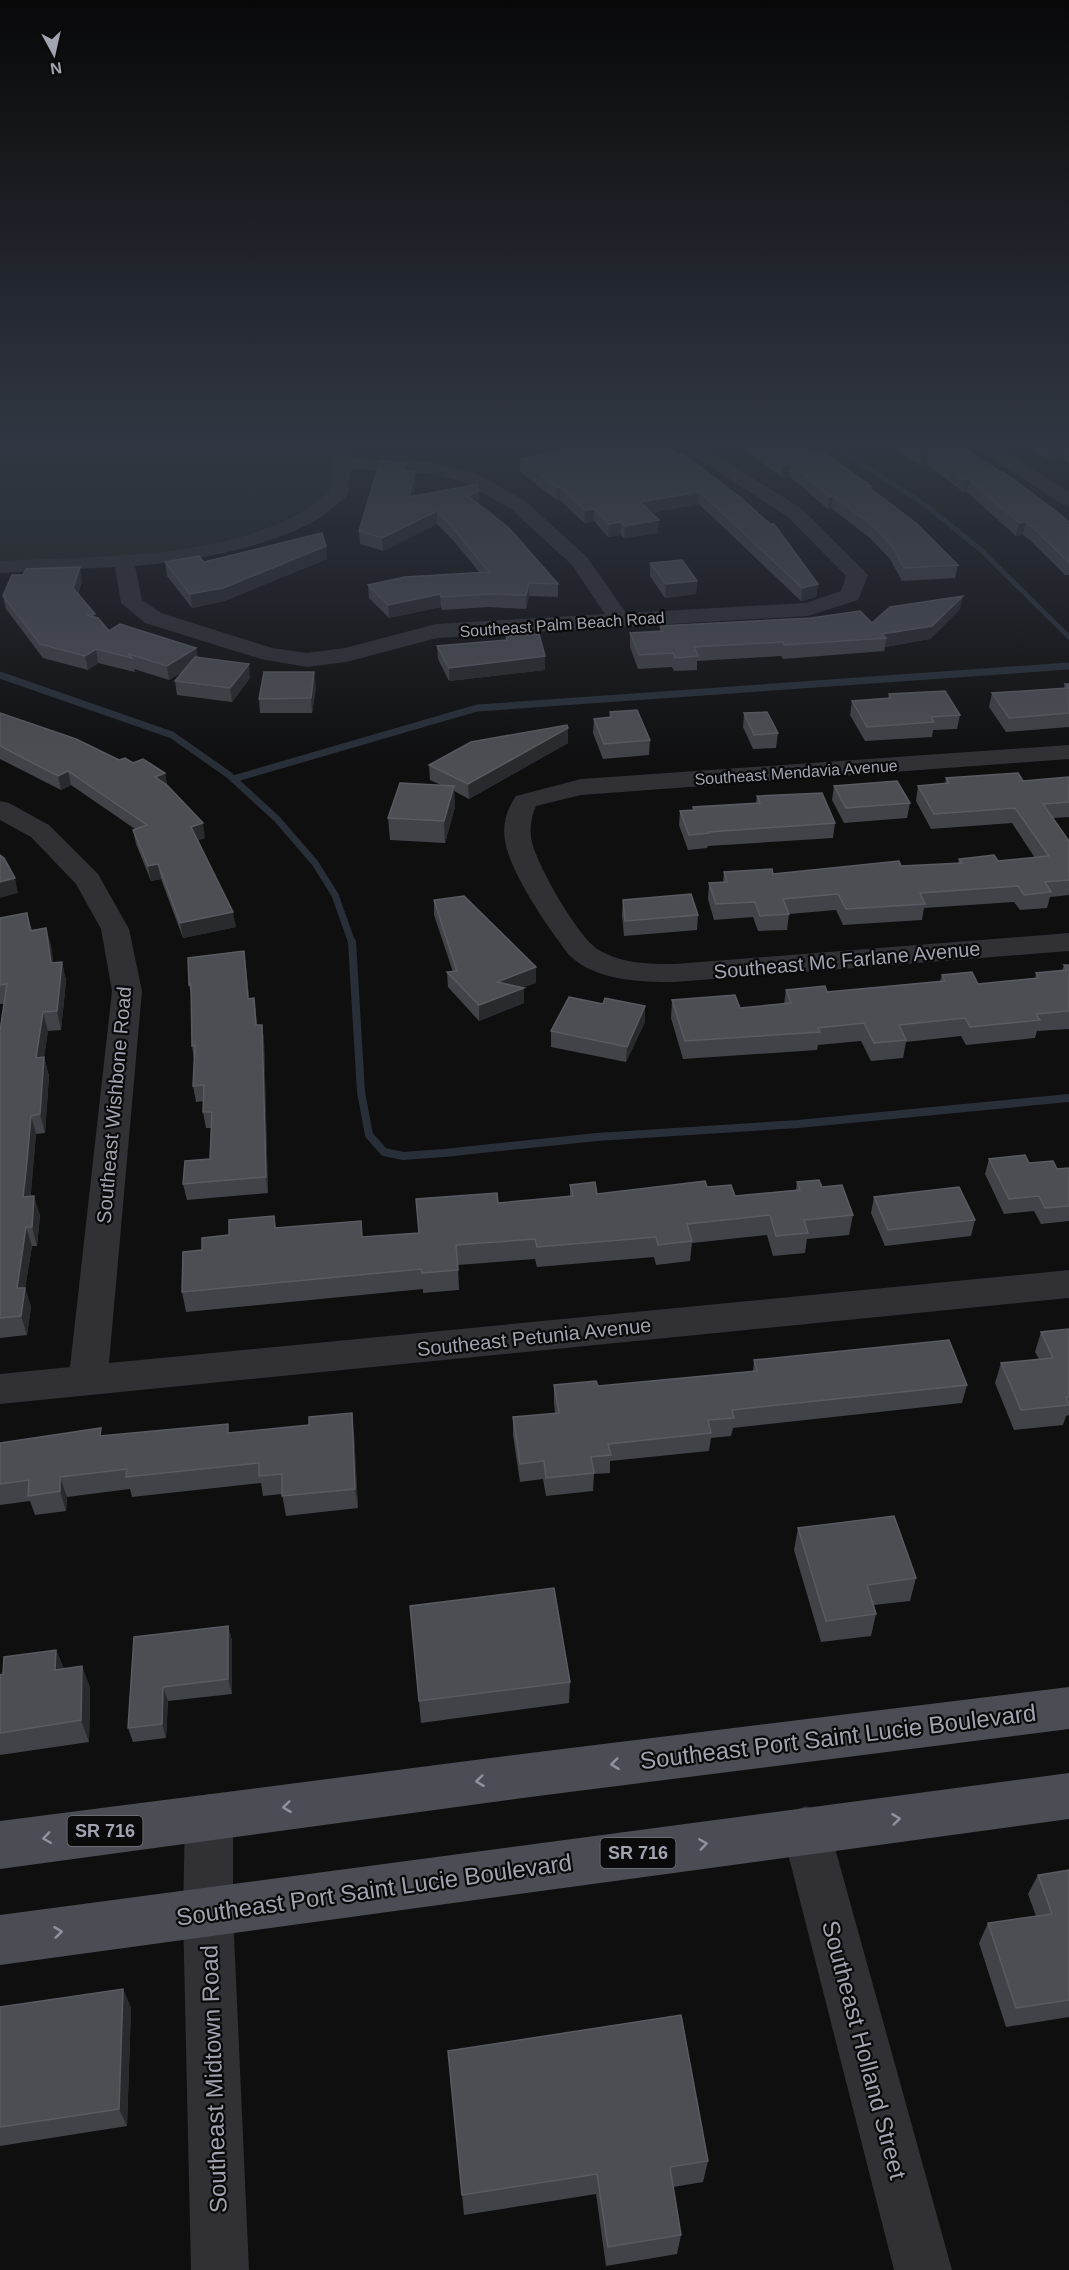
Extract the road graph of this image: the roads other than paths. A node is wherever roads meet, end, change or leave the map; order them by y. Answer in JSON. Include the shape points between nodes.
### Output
{"nodes":[{"id":1,"x":185,"y":553,"type":"edge"},
{"id":2,"x":571,"y":553,"type":"edge"},
{"id":3,"x":835,"y":553,"type":"edge"},
{"id":4,"x":124,"y":560,"type":"junction"},
{"id":5,"x":0,"y":567,"type":"edge"},
{"id":6,"x":620,"y":620,"type":"junction"},
{"id":7,"x":1069,"y":752,"type":"edge"},
{"id":8,"x":0,"y":809,"type":"edge"},
{"id":9,"x":1069,"y":942,"type":"edge"},
{"id":10,"x":626,"y":973,"type":"joint"},
{"id":11,"x":1069,"y":1284,"type":"edge"},
{"id":12,"x":88,"y":1380,"type":"junction"},
{"id":13,"x":0,"y":1389,"type":"edge"},
{"id":14,"x":1069,"y":1708,"type":"edge"},
{"id":15,"x":1069,"y":1796,"type":"edge"},
{"id":16,"x":209,"y":1816,"type":"junction"},
{"id":17,"x":806,"y":1830,"type":"junction"},
{"id":18,"x":0,"y":1845,"type":"edge"},
{"id":19,"x":208,"y":1913,"type":"junction"},
{"id":20,"x":0,"y":1940,"type":"edge"},
{"id":21,"x":220,"y":2270,"type":"edge"},
{"id":22,"x":923,"y":2270,"type":"edge"}],
"edges":[{"from":1,"to":4,"type":"street"},
{"from":2,"to":6,"type":"street"},
{"from":3,"to":6,"type":"street","name":"Southeast Palm Beach Road","via":[[857,575],[850,595],[808,609]]},
{"from":4,"to":5,"type":"street"},
{"from":4,"to":6,"type":"street","name":"Southeast Palm Beach Road","via":[[132,603],[153,618],[269,654],[307,660],[346,655],[435,631]]},
{"from":7,"to":10,"type":"street","name":"Southeast Mendavia Avenue","via":[[581,787],[525,801],[517,820],[519,846],[562,928],[584,954]]},
{"from":8,"to":12,"type":"street","name":"Southeast Wishbone Road","via":[[40,831],[88,880],[115,929],[127,991]]},
{"from":9,"to":10,"type":"street","name":"Southeast Mc Farlane Avenue","via":[[675,973]]},
{"from":11,"to":12,"type":"street","name":"Southeast Petunia Avenue"},
{"from":12,"to":13,"type":"street","name":"Southeast Petunia Avenue"},
{"from":14,"to":16,"type":"main road","name":"Southeast Port Saint Lucie Boulevard","number":"SR 716","one_way":true},
{"from":17,"to":15,"type":"main road","name":"Southeast Port Saint Lucie Boulevard","number":"SR 716","one_way":true},
{"from":16,"to":18,"type":"main road","name":"Southeast Port Saint Lucie Boulevard","number":"SR 716","one_way":true},
{"from":16,"to":19,"type":"street","name":"Southeast Midtown Road"},
{"from":19,"to":17,"type":"main road","name":"Southeast Port Saint Lucie Boulevard","number":"SR 716","one_way":true},
{"from":17,"to":22,"type":"street","name":"Southeast Holland Street"},
{"from":20,"to":19,"type":"main road","name":"Southeast Port Saint Lucie Boulevard","number":"SR 716","one_way":true},
{"from":19,"to":21,"type":"street","name":"Southeast Midtown Road"}]}
